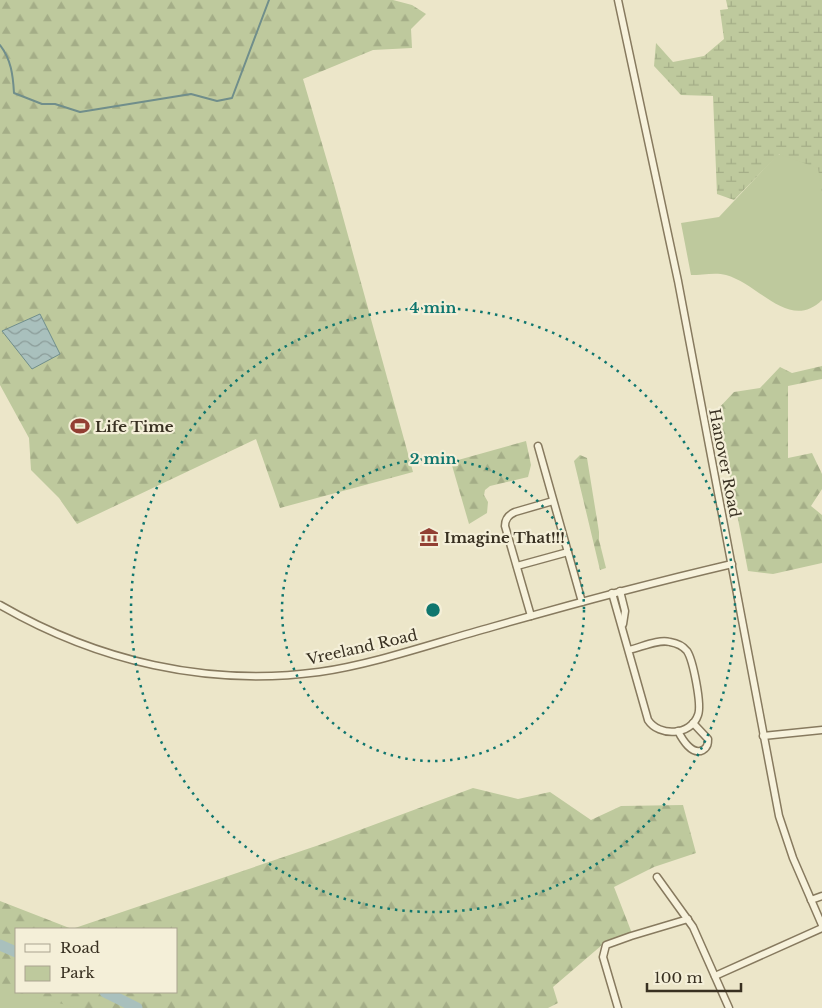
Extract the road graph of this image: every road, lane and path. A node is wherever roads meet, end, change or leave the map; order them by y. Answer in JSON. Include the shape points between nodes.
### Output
{"nodes":[{"id":1,"x":618,"y":0,"type":"edge"},
{"id":2,"x":538,"y":446,"type":"dead end"},
{"id":3,"x":553,"y":501,"type":"junction"},
{"id":4,"x":568,"y":552,"type":"junction"},
{"id":5,"x":732,"y":564,"type":"junction"},
{"id":6,"x":517,"y":566,"type":"junction"},
{"id":7,"x":620,"y":591,"type":"junction"},
{"id":8,"x":612,"y":593,"type":"junction"},
{"id":9,"x":582,"y":602,"type":"junction"},
{"id":10,"x":0,"y":605,"type":"edge"},
{"id":11,"x":531,"y":616,"type":"junction"},
{"id":12,"x":622,"y":626,"type":"junction"},
{"id":13,"x":629,"y":650,"type":"junction"},
{"id":14,"x":693,"y":723,"type":"junction"},
{"id":15,"x":822,"y":730,"type":"edge"},
{"id":16,"x":678,"y":731,"type":"junction"},
{"id":17,"x":763,"y":736,"type":"junction"},
{"id":18,"x":657,"y":876,"type":"dead end"},
{"id":19,"x":822,"y":896,"type":"edge"},
{"id":20,"x":811,"y":900,"type":"junction"},
{"id":21,"x":688,"y":919,"type":"junction"},
{"id":22,"x":822,"y":926,"type":"edge"},
{"id":23,"x":715,"y":976,"type":"junction"},
{"id":24,"x":618,"y":1008,"type":"edge"},
{"id":25,"x":729,"y":1008,"type":"edge"}],
"edges":[{"from":1,"to":5,"type":"street","name":"Hanover Road","via":[[678,281]]},
{"from":2,"to":3,"type":"street"},
{"from":3,"to":4,"type":"street"},
{"from":3,"to":6,"type":"street","via":[[515,512],[507,518],[505,526]]},
{"from":4,"to":6,"type":"street"},
{"from":4,"to":9,"type":"street"},
{"from":5,"to":7,"type":"street","name":"Vreeland Road"},
{"from":5,"to":17,"type":"street","name":"Hanover Road"},
{"from":6,"to":11,"type":"street"},
{"from":7,"to":8,"type":"street","name":"Vreeland Road"},
{"from":7,"to":12,"type":"street","via":[[625,611]]},
{"from":8,"to":9,"type":"street","name":"Vreeland Road"},
{"from":8,"to":12,"type":"street"},
{"from":9,"to":11,"type":"street","name":"Vreeland Road"},
{"from":10,"to":11,"type":"street","name":"Vreeland Road","via":[[37,626],[134,661],[176,670],[237,675],[302,673],[344,667]]},
{"from":12,"to":13,"type":"street"},
{"from":13,"to":14,"type":"street","via":[[664,641],[675,643],[687,652],[699,704],[699,713]]},
{"from":13,"to":16,"type":"street","via":[[648,720],[661,731]]},
{"from":14,"to":16,"type":"street"},
{"from":14,"to":16,"type":"street","via":[[708,739],[704,749],[693,749]]},
{"from":15,"to":17,"type":"street"},
{"from":17,"to":20,"type":"street","name":"Hanover Road","via":[[785,839]]},
{"from":18,"to":21,"type":"street"},
{"from":19,"to":20,"type":"street"},
{"from":20,"to":22,"type":"street","name":"Hanover Road"},
{"from":21,"to":23,"type":"street"},
{"from":21,"to":24,"type":"street","via":[[606,945],[603,957]]},
{"from":22,"to":23,"type":"street"},
{"from":23,"to":25,"type":"street"}]}
